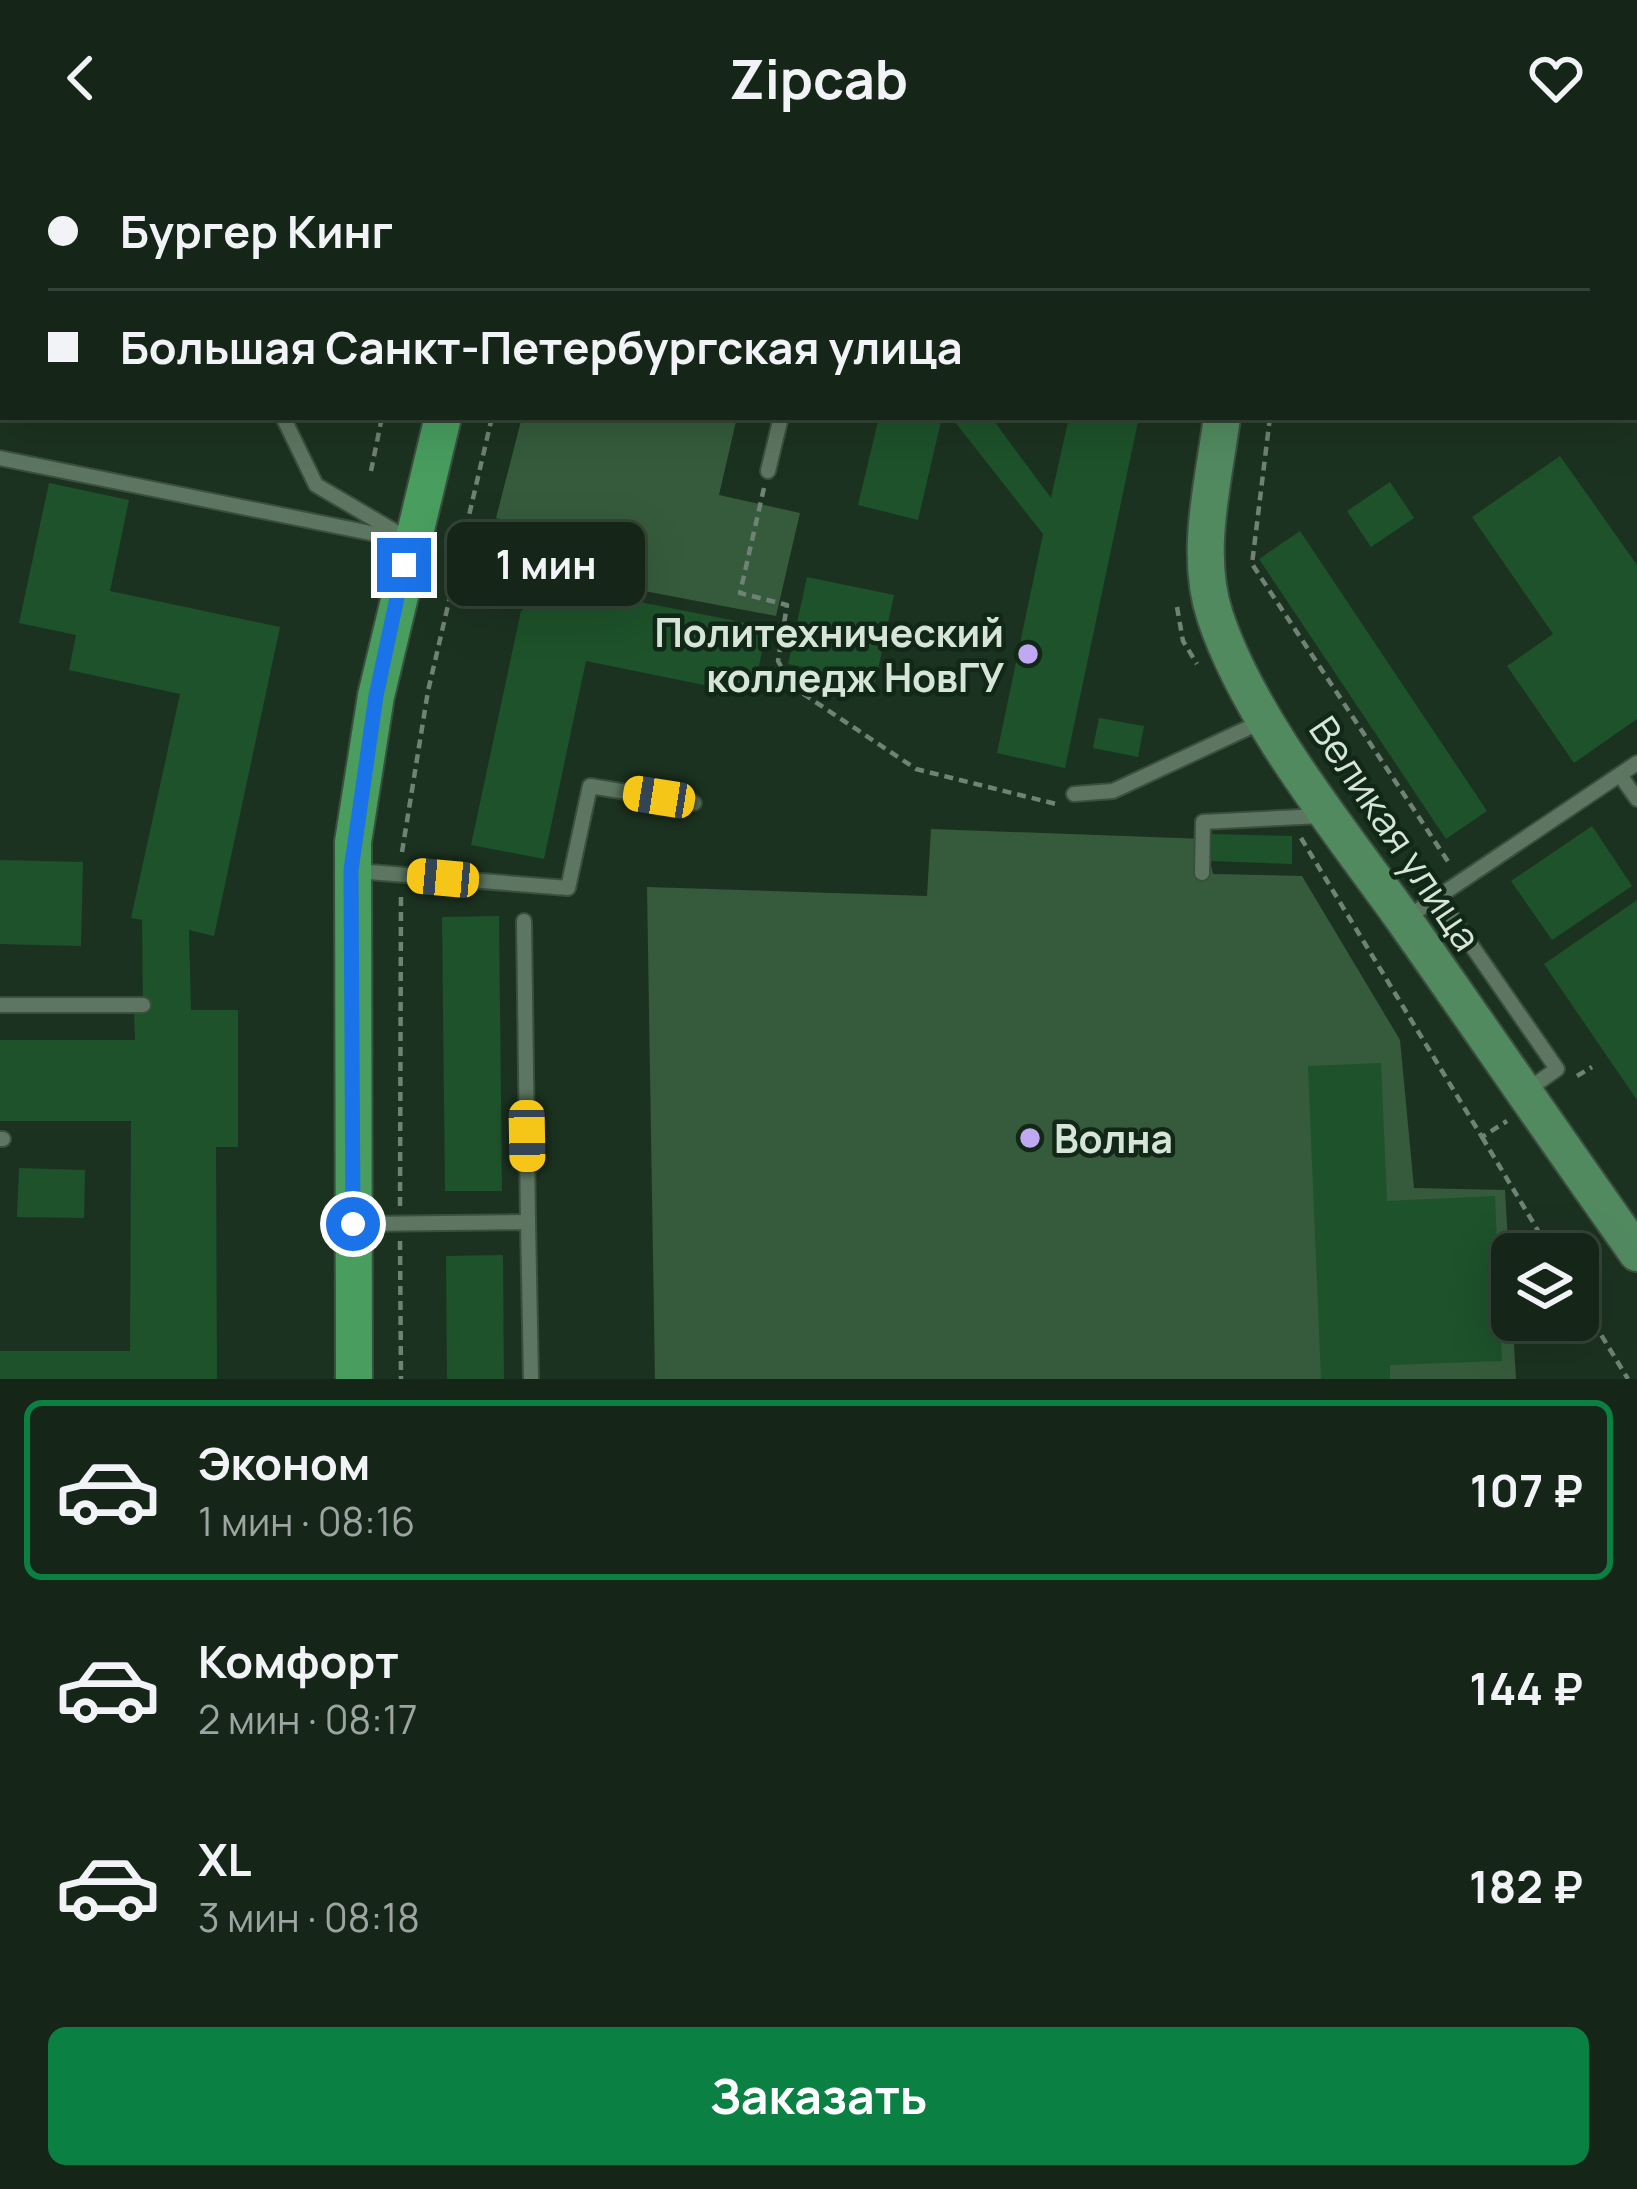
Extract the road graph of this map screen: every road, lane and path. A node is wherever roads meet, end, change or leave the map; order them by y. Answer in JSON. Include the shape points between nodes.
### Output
{"nodes":[{"id":1,"x":284,"y":420,"type":"edge"},
{"id":2,"x":381,"y":420,"type":"edge"},
{"id":3,"x":441,"y":420,"type":"edge"},
{"id":4,"x":491,"y":420,"type":"edge"},
{"id":5,"x":780,"y":420,"type":"edge"},
{"id":6,"x":1222,"y":420,"type":"edge"},
{"id":7,"x":1270,"y":420,"type":"edge"},
{"id":8,"x":0,"y":458,"type":"edge"},
{"id":9,"x":370,"y":471,"type":"dead end"},
{"id":10,"x":768,"y":471,"type":"joint"},
{"id":11,"x":410,"y":541,"type":"junction"},
{"id":12,"x":1268,"y":719,"type":"junction"},
{"id":13,"x":1637,"y":763,"type":"edge"},
{"id":14,"x":1619,"y":775,"type":"junction"},
{"id":15,"x":1074,"y":794,"type":"joint"},
{"id":16,"x":1637,"y":799,"type":"edge"},
{"id":17,"x":694,"y":803,"type":"dead end"},
{"id":18,"x":1329,"y":815,"type":"junction"},
{"id":19,"x":351,"y":870,"type":"junction"},
{"id":20,"x":1202,"y":873,"type":"dead end"},
{"id":21,"x":401,"y":874,"type":"junction"},
{"id":22,"x":1461,"y":881,"type":"junction"},
{"id":23,"x":1438,"y":897,"type":"junction"},
{"id":24,"x":1404,"y":920,"type":"junction"},
{"id":25,"x":524,"y":921,"type":"dead end"},
{"id":26,"x":143,"y":1005,"type":"dead end"},
{"id":27,"x":0,"y":1006,"type":"edge"},
{"id":28,"x":1523,"y":1092,"type":"junction"},
{"id":29,"x":1482,"y":1137,"type":"dead end"},
{"id":30,"x":528,"y":1222,"type":"junction"},
{"id":31,"x":353,"y":1224,"type":"junction"},
{"id":32,"x":400,"y":1224,"type":"junction"},
{"id":33,"x":1539,"y":1233,"type":"edge"},
{"id":34,"x":1637,"y":1253,"type":"edge"},
{"id":35,"x":1599,"y":1331,"type":"edge"},
{"id":36,"x":354,"y":1379,"type":"edge"},
{"id":37,"x":401,"y":1379,"type":"edge"},
{"id":38,"x":531,"y":1379,"type":"edge"},
{"id":39,"x":1628,"y":1379,"type":"edge"}],
"edges":[{"from":1,"to":11,"type":"lane","via":[[316,484]]},
{"from":2,"to":9,"type":"path"},
{"from":3,"to":11,"type":"main road"},
{"from":4,"to":21,"type":"path","via":[[428,691]]},
{"from":5,"to":10,"type":"lane"},
{"from":6,"to":12,"type":"main road","name":"Великая улица","via":[[1207,575],[1215,615]]},
{"from":7,"to":22,"type":"path","via":[[1252,564]]},
{"from":8,"to":11,"type":"lane"},
{"from":10,"to":15,"type":"path","via":[[740,593],[787,605],[778,661],[793,687],[916,770],[1061,805]]},
{"from":11,"to":19,"type":"main road","via":[[376,696]]},
{"from":12,"to":15,"type":"lane","via":[[1113,791]]},
{"from":12,"to":18,"type":"main road","name":"Великая улица"},
{"from":13,"to":14,"type":"lane"},
{"from":14,"to":16,"type":"lane"},
{"from":14,"to":22,"type":"lane"},
{"from":17,"to":21,"type":"lane","via":[[590,787],[568,888]]},
{"from":18,"to":20,"type":"lane","via":[[1203,821]]},
{"from":18,"to":24,"type":"main road","name":"Великая улица"},
{"from":19,"to":21,"type":"lane"},
{"from":19,"to":31,"type":"main road"},
{"from":21,"to":32,"type":"path"},
{"from":22,"to":23,"type":"lane"},
{"from":23,"to":24,"type":"lane"},
{"from":23,"to":28,"type":"lane","via":[[1557,1070]]},
{"from":24,"to":28,"type":"main road","name":"Великая улица"},
{"from":25,"to":30,"type":"lane"},
{"from":26,"to":27,"type":"lane"},
{"from":28,"to":34,"type":"main road","name":"Великая улица"},
{"from":29,"to":33,"type":"path"},
{"from":30,"to":32,"type":"lane"},
{"from":30,"to":38,"type":"lane"},
{"from":31,"to":32,"type":"lane"},
{"from":31,"to":36,"type":"main road"},
{"from":32,"to":37,"type":"path"},
{"from":35,"to":39,"type":"path"}]}
